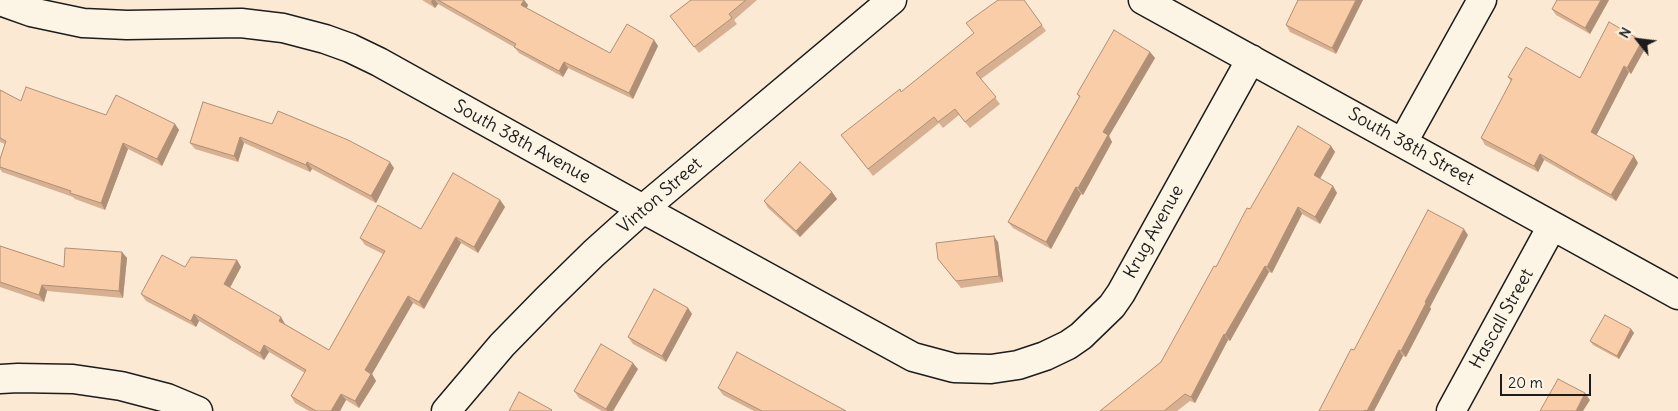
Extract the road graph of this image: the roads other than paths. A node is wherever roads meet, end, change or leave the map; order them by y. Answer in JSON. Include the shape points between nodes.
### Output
{"nodes":[{"id":1,"x":892,"y":0,"type":"edge"},
{"id":2,"x":1143,"y":0,"type":"edge"},
{"id":3,"x":1482,"y":0,"type":"edge"},
{"id":4,"x":0,"y":1,"type":"edge"},
{"id":5,"x":1251,"y":59,"type":"junction"},
{"id":6,"x":1403,"y":142,"type":"junction"},
{"id":7,"x":643,"y":209,"type":"junction"},
{"id":8,"x":1552,"y":226,"type":"junction"},
{"id":9,"x":1678,"y":295,"type":"edge"},
{"id":10,"x":1018,"y":365,"type":"joint"},
{"id":11,"x":0,"y":379,"type":"edge"},
{"id":12,"x":198,"y":411,"type":"edge"},
{"id":13,"x":446,"y":411,"type":"edge"},
{"id":14,"x":1451,"y":411,"type":"edge"}],
"edges":[{"from":1,"to":7,"type":"street","name":"Vinton Street"},
{"from":2,"to":5,"type":"street","name":"South 38th Street"},
{"from":3,"to":6,"type":"street"},
{"from":4,"to":7,"type":"street","name":"South 38th Avenue","via":[[31,12],[83,22],[126,25],[241,23],[283,28],[325,39],[379,62]]},
{"from":5,"to":6,"type":"street","name":"South 38th Street"},
{"from":5,"to":10,"type":"street","name":"Krug Avenue","via":[[1112,306],[1068,345]]},
{"from":6,"to":8,"type":"street","name":"South 38th Street"},
{"from":7,"to":10,"type":"street","name":"South 38th Avenue","via":[[913,356],[954,368],[991,369]]},
{"from":7,"to":13,"type":"street","name":"Vinton Street","via":[[502,345]]},
{"from":8,"to":9,"type":"street","name":"South 38th Street"},
{"from":8,"to":14,"type":"street","name":"Hascall Street"},
{"from":11,"to":12,"type":"street","via":[[73,379],[121,386],[168,398]]}]}
